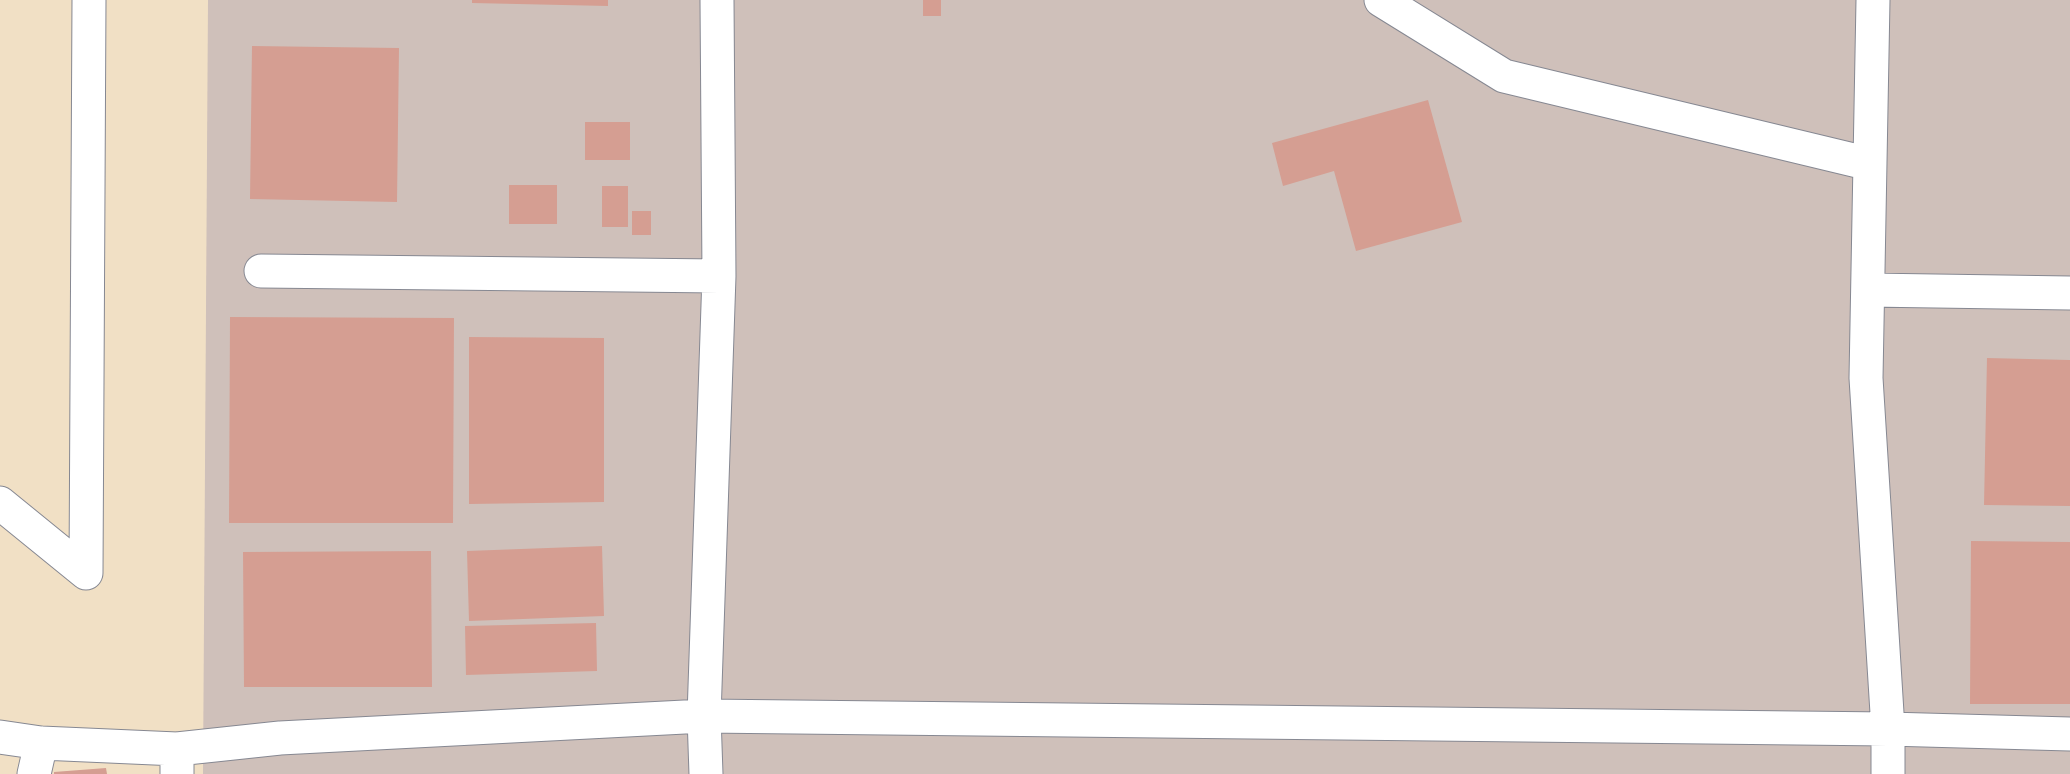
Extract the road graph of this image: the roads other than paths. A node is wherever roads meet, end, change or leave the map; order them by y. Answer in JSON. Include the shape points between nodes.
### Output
{"nodes":[{"id":1,"x":89,"y":0,"type":"edge"},
{"id":2,"x":717,"y":0,"type":"edge"},
{"id":3,"x":1381,"y":0,"type":"edge"},
{"id":4,"x":1872,"y":0,"type":"edge"},
{"id":5,"x":1870,"y":164,"type":"junction"},
{"id":6,"x":261,"y":271,"type":"dead end"},
{"id":7,"x":719,"y":276,"type":"junction"},
{"id":8,"x":1868,"y":290,"type":"junction"},
{"id":9,"x":2070,"y":293,"type":"edge"},
{"id":10,"x":0,"y":503,"type":"edge"},
{"id":11,"x":704,"y":716,"type":"junction"},
{"id":12,"x":1888,"y":729,"type":"junction"},
{"id":13,"x":2070,"y":734,"type":"edge"},
{"id":14,"x":0,"y":737,"type":"edge"},
{"id":15,"x":38,"y":758,"type":"edge"},
{"id":16,"x":170,"y":766,"type":"edge"},
{"id":17,"x":706,"y":774,"type":"edge"},
{"id":18,"x":1888,"y":774,"type":"edge"}],
"edges":[{"from":1,"to":10,"type":"street","via":[[86,573]]},
{"from":2,"to":7,"type":"street"},
{"from":3,"to":5,"type":"street","via":[[1504,76]]},
{"from":4,"to":5,"type":"street"},
{"from":5,"to":8,"type":"street"},
{"from":6,"to":7,"type":"street"},
{"from":7,"to":11,"type":"street"},
{"from":8,"to":9,"type":"street"},
{"from":8,"to":12,"type":"street","via":[[1866,378]]},
{"from":11,"to":12,"type":"street"},
{"from":11,"to":16,"type":"street","via":[[280,738]]},
{"from":11,"to":17,"type":"street"},
{"from":12,"to":13,"type":"street"},
{"from":12,"to":18,"type":"street"},
{"from":14,"to":15,"type":"street"},
{"from":15,"to":16,"type":"street"}]}
